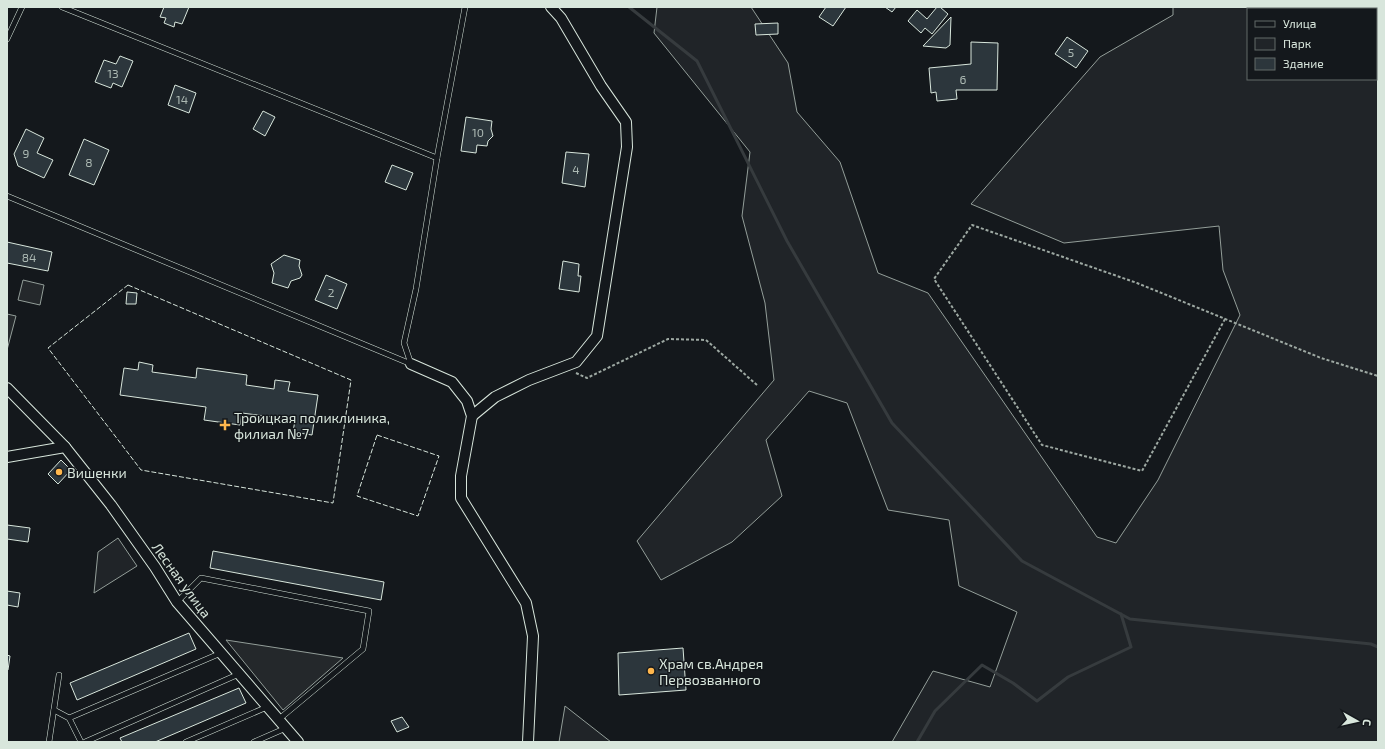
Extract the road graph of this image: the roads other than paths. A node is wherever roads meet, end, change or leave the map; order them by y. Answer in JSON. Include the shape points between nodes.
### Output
{"nodes":[{"id":1,"x":22,"y":7,"type":"edge"},
{"id":2,"x":62,"y":7,"type":"edge"},
{"id":3,"x":465,"y":7,"type":"edge"},
{"id":4,"x":551,"y":7,"type":"edge"},
{"id":5,"x":7,"y":39,"type":"edge"},
{"id":6,"x":437,"y":158,"type":"junction"},
{"id":7,"x":7,"y":196,"type":"edge"},
{"id":8,"x":411,"y":364,"type":"junction"},
{"id":9,"x":7,"y":388,"type":"edge"},
{"id":10,"x":472,"y":416,"type":"junction"},
{"id":11,"x":65,"y":447,"type":"junction"},
{"id":12,"x":7,"y":457,"type":"edge"},
{"id":13,"x":177,"y":602,"type":"junction"},
{"id":14,"x":220,"y":653,"type":"junction"},
{"id":15,"x":239,"y":674,"type":"junction"},
{"id":16,"x":59,"y":675,"type":"dead end"},
{"id":17,"x":267,"y":707,"type":"junction"},
{"id":18,"x":54,"y":710,"type":"junction"},
{"id":19,"x":69,"y":718,"type":"junction"},
{"id":20,"x":278,"y":720,"type":"junction"},
{"id":21,"x":286,"y":728,"type":"junction"},
{"id":22,"x":49,"y":742,"type":"edge"},
{"id":23,"x":81,"y":742,"type":"edge"},
{"id":24,"x":85,"y":742,"type":"edge"},
{"id":25,"x":186,"y":742,"type":"edge"},
{"id":26,"x":254,"y":742,"type":"edge"},
{"id":27,"x":298,"y":742,"type":"edge"},
{"id":28,"x":528,"y":742,"type":"edge"}],
"edges":[{"from":1,"to":5,"type":"lane"},
{"from":2,"to":6,"type":"lane"},
{"from":3,"to":6,"type":"lane"},
{"from":4,"to":10,"type":"street","via":[[561,18],[601,86],[626,122],[627,147],[596,336],[576,362],[529,380],[495,397]]},
{"from":6,"to":8,"type":"lane","via":[[416,289],[404,342]]},
{"from":7,"to":8,"type":"lane"},
{"from":8,"to":10,"type":"street","via":[[452,382],[467,401]]},
{"from":9,"to":11,"type":"street","name":"Лесная улица"},
{"from":10,"to":28,"type":"street","via":[[461,476],[461,498],[526,603],[533,636]]},
{"from":11,"to":12,"type":"street"},
{"from":11,"to":13,"type":"street","name":"Лесная улица","via":[[112,505]]},
{"from":13,"to":14,"type":"street","name":"Лесная улица"},
{"from":13,"to":20,"type":"lane","via":[[201,578],[369,611],[363,649]]},
{"from":14,"to":15,"type":"street","name":"Лесная улица"},
{"from":14,"to":19,"type":"lane"},
{"from":15,"to":17,"type":"street","name":"Лесная улица"},
{"from":15,"to":24,"type":"lane"},
{"from":16,"to":18,"type":"lane"},
{"from":17,"to":20,"type":"street","name":"Лесная улица"},
{"from":17,"to":25,"type":"lane"},
{"from":18,"to":19,"type":"lane"},
{"from":18,"to":22,"type":"lane"},
{"from":19,"to":23,"type":"lane"},
{"from":20,"to":21,"type":"street","name":"Лесная улица"},
{"from":21,"to":26,"type":"lane"},
{"from":21,"to":27,"type":"street","name":"Лесная улица"}]}
